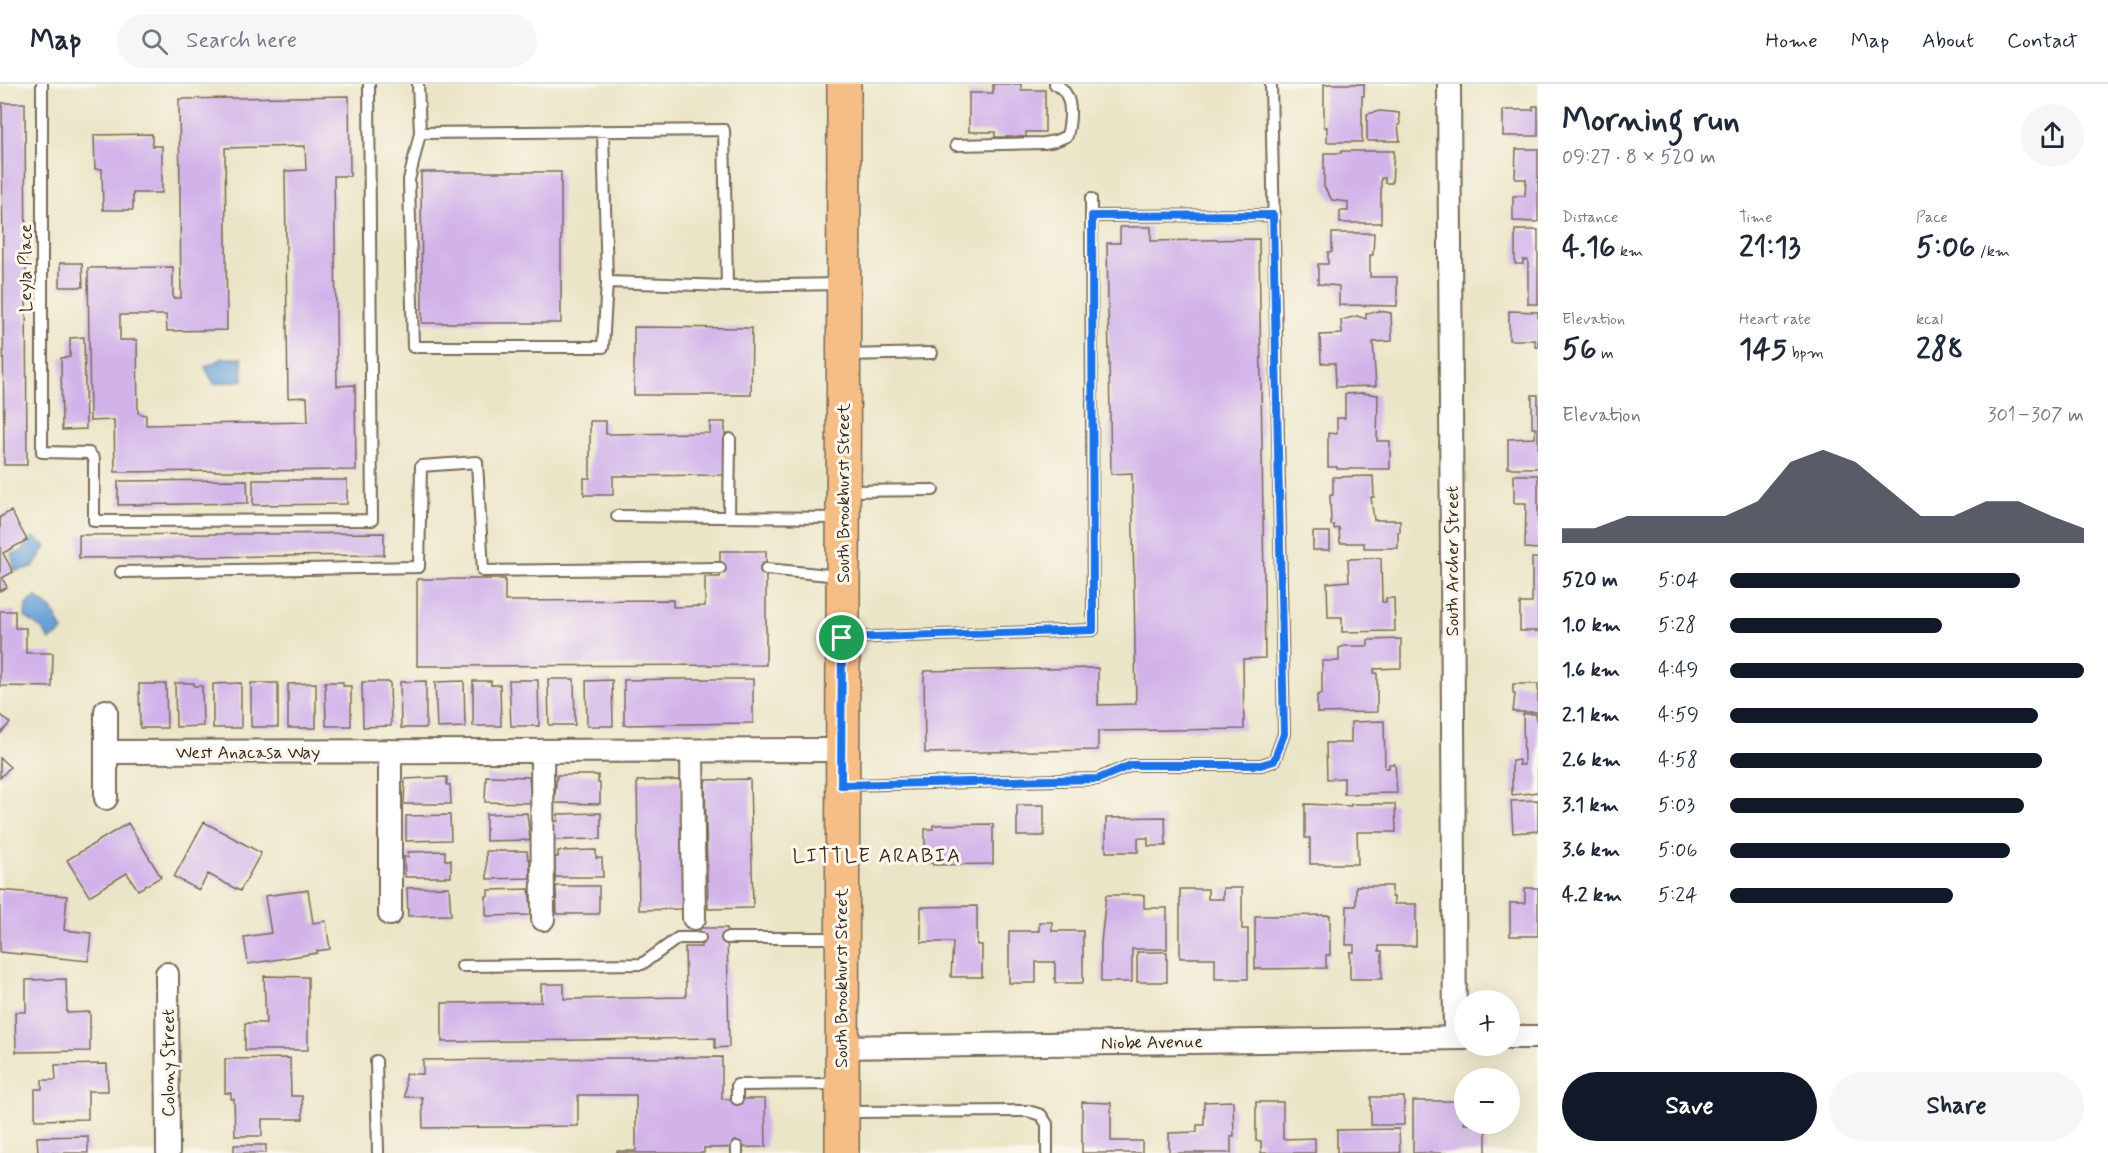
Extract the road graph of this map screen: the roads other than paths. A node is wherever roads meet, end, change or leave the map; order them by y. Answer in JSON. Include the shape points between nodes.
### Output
{"nodes":[{"id":1,"x":42,"y":84,"type":"edge"},
{"id":2,"x":369,"y":84,"type":"edge"},
{"id":3,"x":418,"y":84,"type":"edge"},
{"id":4,"x":844,"y":84,"type":"edge"},
{"id":5,"x":1055,"y":84,"type":"edge"},
{"id":6,"x":1271,"y":84,"type":"edge"},
{"id":7,"x":1449,"y":84,"type":"edge"},
{"id":8,"x":603,"y":131,"type":"junction"},
{"id":9,"x":420,"y":133,"type":"junction"},
{"id":10,"x":956,"y":145,"type":"dead end"},
{"id":11,"x":1091,"y":199,"type":"dead end"},
{"id":12,"x":1273,"y":215,"type":"junction"},
{"id":13,"x":1092,"y":216,"type":"junction"},
{"id":14,"x":607,"y":282,"type":"junction"},
{"id":15,"x":843,"y":284,"type":"junction"},
{"id":16,"x":727,"y":286,"type":"junction"},
{"id":17,"x":932,"y":353,"type":"dead end"},
{"id":18,"x":843,"y":355,"type":"junction"},
{"id":19,"x":730,"y":438,"type":"dead end"},
{"id":20,"x":933,"y":490,"type":"dead end"},
{"id":21,"x":842,"y":504,"type":"junction"},
{"id":22,"x":617,"y":516,"type":"dead end"},
{"id":23,"x":729,"y":517,"type":"junction"},
{"id":24,"x":720,"y":568,"type":"dead end"},
{"id":25,"x":766,"y":569,"type":"dead end"},
{"id":26,"x":121,"y":572,"type":"dead end"},
{"id":27,"x":842,"y":576,"type":"junction"},
{"id":28,"x":842,"y":638,"type":"junction"},
{"id":29,"x":106,"y":711,"type":"dead end"},
{"id":30,"x":841,"y":750,"type":"junction"},
{"id":31,"x":542,"y":751,"type":"junction"},
{"id":32,"x":692,"y":751,"type":"junction"},
{"id":33,"x":106,"y":752,"type":"junction"},
{"id":34,"x":390,"y":752,"type":"junction"},
{"id":35,"x":841,"y":785,"type":"junction"},
{"id":36,"x":106,"y":798,"type":"dead end"},
{"id":37,"x":390,"y":914,"type":"dead end"},
{"id":38,"x":543,"y":919,"type":"dead end"},
{"id":39,"x":697,"y":928,"type":"joint"},
{"id":40,"x":727,"y":938,"type":"dead end"},
{"id":41,"x":841,"y":938,"type":"junction"},
{"id":42,"x":462,"y":966,"type":"dead end"},
{"id":43,"x":167,"y":974,"type":"dead end"},
{"id":44,"x":1458,"y":990,"type":"edge"},
{"id":45,"x":1520,"y":1037,"type":"edge"},
{"id":46,"x":1538,"y":1037,"type":"edge"},
{"id":47,"x":1454,"y":1038,"type":"edge"},
{"id":48,"x":840,"y":1047,"type":"junction"},
{"id":49,"x":376,"y":1061,"type":"dead end"},
{"id":50,"x":841,"y":1098,"type":"junction"},
{"id":51,"x":737,"y":1099,"type":"dead end"},
{"id":52,"x":168,"y":1153,"type":"edge"},
{"id":53,"x":378,"y":1153,"type":"edge"},
{"id":54,"x":842,"y":1153,"type":"edge"},
{"id":55,"x":1047,"y":1153,"type":"edge"}],
"edges":[{"from":1,"to":2,"type":"lane","name":"Leyla Place","via":[[42,452],[89,453],[94,459],[94,521],[372,519]]},
{"from":3,"to":9,"type":"lane"},
{"from":4,"to":15,"type":"main road","name":"South Brookhurst Street"},
{"from":5,"to":10,"type":"lane","via":[[1065,90],[1068,100],[1067,136],[1044,143]]},
{"from":6,"to":12,"type":"lane"},
{"from":7,"to":44,"type":"street","name":"South Archer Street"},
{"from":8,"to":9,"type":"lane"},
{"from":8,"to":14,"type":"lane"},
{"from":8,"to":16,"type":"lane","via":[[724,130]]},
{"from":9,"to":14,"type":"lane","via":[[409,180],[413,346],[603,346]]},
{"from":11,"to":13,"type":"lane"},
{"from":12,"to":13,"type":"lane"},
{"from":12,"to":35,"type":"lane","via":[[1284,734],[1274,761],[1261,765],[1131,765],[1098,779]]},
{"from":13,"to":28,"type":"lane","via":[[1093,630]]},
{"from":14,"to":16,"type":"lane"},
{"from":15,"to":16,"type":"lane"},
{"from":15,"to":18,"type":"main road","name":"South Brookhurst Street"},
{"from":17,"to":18,"type":"lane"},
{"from":18,"to":21,"type":"main road","name":"South Brookhurst Street"},
{"from":19,"to":23,"type":"lane"},
{"from":20,"to":21,"type":"lane"},
{"from":21,"to":23,"type":"lane"},
{"from":21,"to":27,"type":"main road","name":"South Brookhurst Street"},
{"from":22,"to":23,"type":"lane"},
{"from":24,"to":26,"type":"lane","via":[[483,571],[477,462],[421,466],[419,567]]},
{"from":25,"to":27,"type":"lane"},
{"from":27,"to":28,"type":"main road","name":"South Brookhurst Street"},
{"from":28,"to":30,"type":"main road","name":"South Brookhurst Street"},
{"from":29,"to":33,"type":"street"},
{"from":30,"to":32,"type":"street","name":"West Anacasa Way"},
{"from":30,"to":35,"type":"main road","name":"South Brookhurst Street"},
{"from":31,"to":32,"type":"street","name":"West Anacasa Way"},
{"from":31,"to":34,"type":"street","name":"West Anacasa Way"},
{"from":31,"to":38,"type":"street"},
{"from":32,"to":39,"type":"street"},
{"from":33,"to":34,"type":"street","name":"West Anacasa Way"},
{"from":33,"to":36,"type":"street"},
{"from":34,"to":37,"type":"street"},
{"from":35,"to":41,"type":"main road","name":"South Brookhurst Street"},
{"from":39,"to":42,"type":"lane","via":[[642,964]]},
{"from":40,"to":41,"type":"lane"},
{"from":41,"to":48,"type":"main road","name":"South Brookhurst Street"},
{"from":43,"to":52,"type":"street","name":"Colony Street"},
{"from":45,"to":46,"type":"street"},
{"from":47,"to":48,"type":"street","name":"Niobe Avenue"},
{"from":48,"to":50,"type":"main road","name":"South Brookhurst Street"},
{"from":49,"to":53,"type":"lane"},
{"from":50,"to":51,"type":"lane","via":[[737,1085]]},
{"from":50,"to":54,"type":"main road","name":"South Brookhurst Street"},
{"from":50,"to":55,"type":"lane","via":[[1028,1111],[1041,1115],[1047,1124]]}]}
